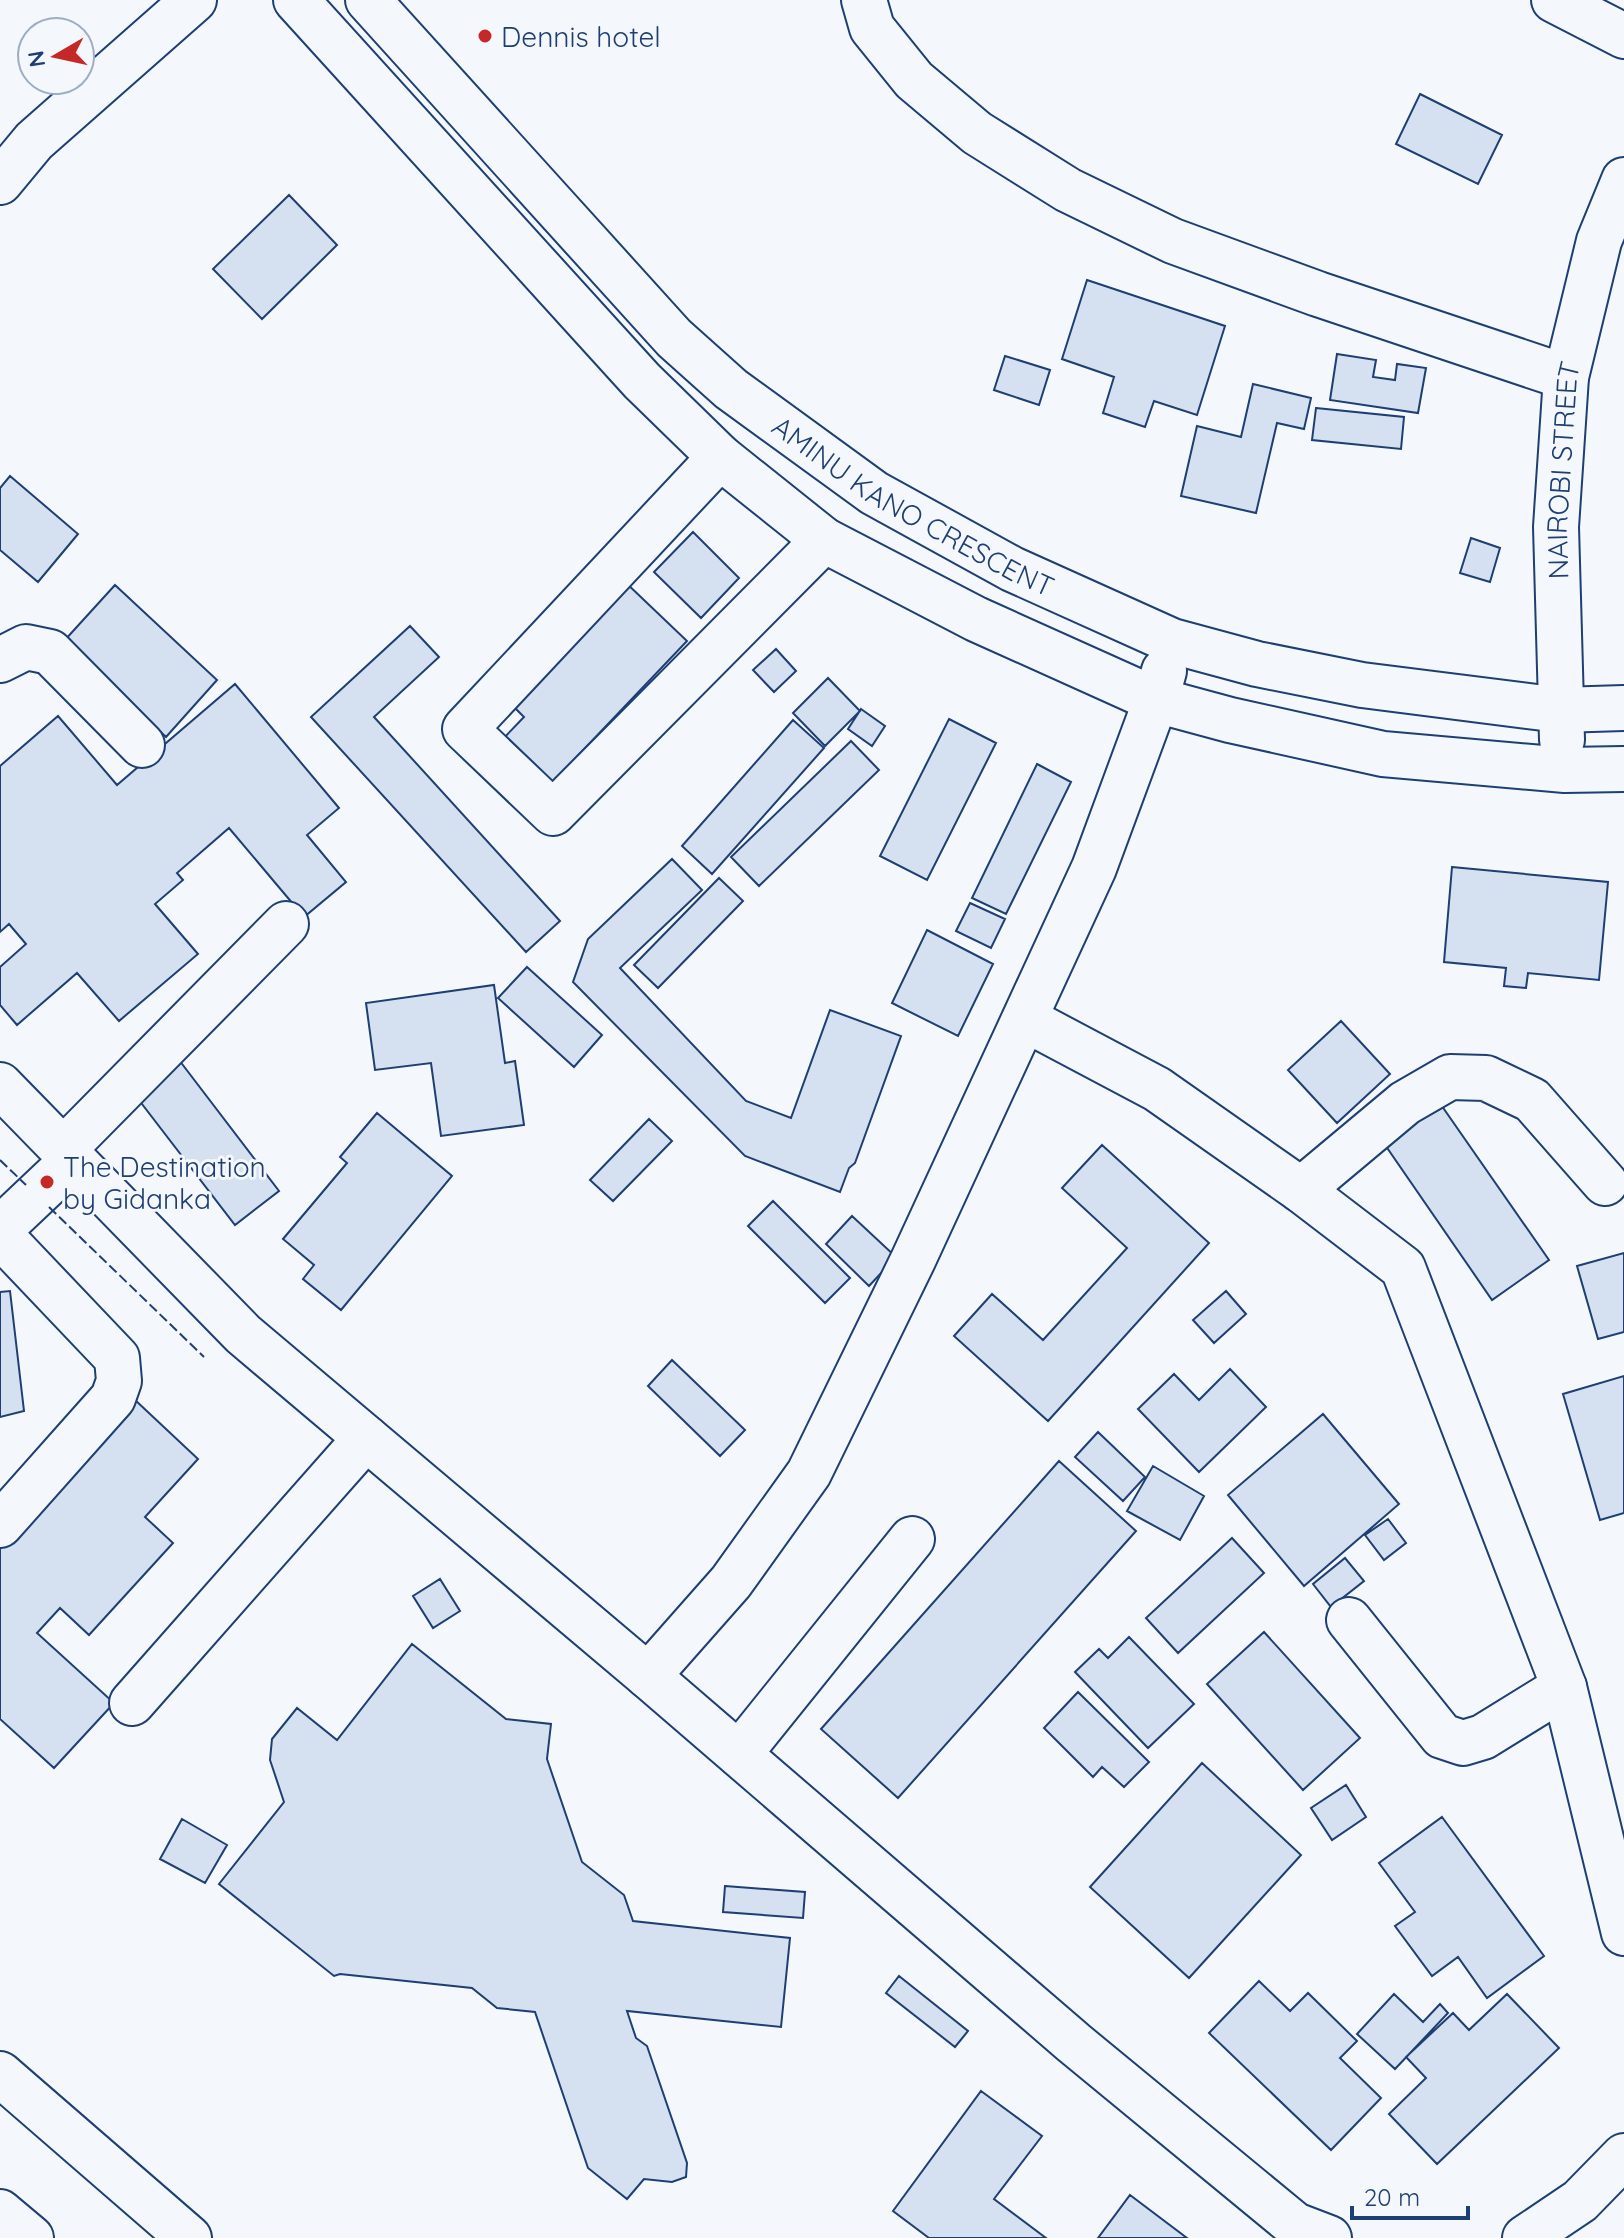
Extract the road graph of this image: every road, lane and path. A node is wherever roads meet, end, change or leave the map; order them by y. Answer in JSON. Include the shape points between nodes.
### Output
{"nodes":[{"id":1,"x":194,"y":0,"type":"edge"},
{"id":2,"x":296,"y":0,"type":"edge"},
{"id":3,"x":368,"y":0,"type":"edge"},
{"id":4,"x":864,"y":0,"type":"edge"},
{"id":5,"x":1554,"y":0,"type":"edge"},
{"id":6,"x":1624,"y":36,"type":"edge"},
{"id":7,"x":1624,"y":180,"type":"edge"},
{"id":8,"x":0,"y":182,"type":"edge"},
{"id":9,"x":1566,"y":377,"type":"junction"},
{"id":10,"x":720,"y":457,"type":"junction"},
{"id":11,"x":824,"y":540,"type":"junction"},
{"id":12,"x":1172,"y":641,"type":"junction"},
{"id":13,"x":0,"y":660,"type":"edge"},
{"id":14,"x":1156,"y":700,"type":"junction"},
{"id":15,"x":1624,"y":708,"type":"edge"},
{"id":16,"x":1560,"y":710,"type":"junction"},
{"id":17,"x":142,"y":745,"type":"dead end"},
{"id":18,"x":1624,"y":769,"type":"edge"},
{"id":19,"x":1565,"y":770,"type":"junction"},
{"id":20,"x":286,"y":924,"type":"dead end"},
{"id":21,"x":1025,"y":1019,"type":"junction"},
{"id":22,"x":0,"y":1085,"type":"edge"},
{"id":23,"x":68,"y":1155,"type":"junction"},
{"id":24,"x":1605,"y":1183,"type":"dead end"},
{"id":25,"x":1301,"y":1190,"type":"junction"},
{"id":26,"x":0,"y":1232,"type":"edge"},
{"id":27,"x":366,"y":1438,"type":"junction"},
{"id":28,"x":0,"y":1525,"type":"edge"},
{"id":29,"x":912,"y":1539,"type":"dead end"},
{"id":30,"x":1349,"y":1620,"type":"dead end"},
{"id":31,"x":648,"y":1676,"type":"junction"},
{"id":32,"x":1564,"y":1687,"type":"junction"},
{"id":33,"x":132,"y":1703,"type":"dead end"},
{"id":34,"x":739,"y":1754,"type":"junction"},
{"id":35,"x":1624,"y":1933,"type":"edge"},
{"id":36,"x":0,"y":2074,"type":"edge"},
{"id":37,"x":0,"y":2111,"type":"edge"},
{"id":38,"x":94,"y":2156,"type":"junction"},
{"id":39,"x":1624,"y":2156,"type":"edge"},
{"id":40,"x":0,"y":2212,"type":"edge"},
{"id":41,"x":31,"y":2238,"type":"edge"},
{"id":42,"x":189,"y":2238,"type":"edge"},
{"id":43,"x":1329,"y":2238,"type":"edge"},
{"id":44,"x":1525,"y":2238,"type":"edge"}],
"edges":[{"from":1,"to":8,"type":"main road","via":[[34,141]]},
{"from":2,"to":10,"type":"main road","via":[[642,381]]},
{"from":3,"to":12,"type":"main road","name":"AMINU KANO CRESCENT","via":[[674,338],[731,389],[874,493],[1012,569]]},
{"from":4,"to":9,"type":"main road","via":[[872,28],[914,80],[977,133],[1068,190],[1173,241]]},
{"from":5,"to":6,"type":"main road"},
{"from":7,"to":9,"type":"main road","name":"NAIROBI STREET","via":[[1599,241]]},
{"from":9,"to":16,"type":"main road","name":"NAIROBI STREET","via":[[1556,527]]},
{"from":10,"to":11,"type":"main road"},
{"from":10,"to":11,"type":"main road","via":[[465,729],[553,813]]},
{"from":11,"to":14,"type":"main road","via":[[976,619]]},
{"from":12,"to":14,"type":"main road"},
{"from":12,"to":16,"type":"main road","name":"AMINU KANO CRESCENT","via":[[1362,685]]},
{"from":13,"to":17,"type":"main road","via":[[26,647],[50,652]]},
{"from":14,"to":19,"type":"main road","via":[[1383,754]]},
{"from":14,"to":21,"type":"main road","via":[[1094,868]]},
{"from":15,"to":16,"type":"main road","name":"AMINU KANO CRESCENT"},
{"from":16,"to":19,"type":"main road","name":"NAIROBI STREET"},
{"from":18,"to":19,"type":"main road"},
{"from":20,"to":23,"type":"main road"},
{"from":21,"to":25,"type":"main road","via":[[1157,1089]]},
{"from":21,"to":31,"type":"main road","via":[[809,1473],[731,1582]]},
{"from":22,"to":23,"type":"main road"},
{"from":23,"to":26,"type":"main road"},
{"from":23,"to":27,"type":"main road","via":[[243,1334]]},
{"from":24,"to":25,"type":"main road","via":[[1532,1100],[1486,1078],[1450,1077],[1405,1103]]},
{"from":25,"to":32,"type":"main road","via":[[1403,1268]]},
{"from":26,"to":28,"type":"main road","via":[[117,1358],[119,1381],[113,1398]]},
{"from":27,"to":31,"type":"main road"},
{"from":27,"to":33,"type":"main road"},
{"from":29,"to":34,"type":"main road"},
{"from":30,"to":32,"type":"main road","via":[[1442,1736],[1463,1743],[1483,1737]]},
{"from":31,"to":34,"type":"main road"},
{"from":32,"to":35,"type":"main road"},
{"from":34,"to":43,"type":"main road","via":[[1295,2225]]},
{"from":36,"to":38,"type":"main road"},
{"from":37,"to":38,"type":"main road"},
{"from":38,"to":42,"type":"main road"},
{"from":39,"to":44,"type":"main road","via":[[1580,2201]]},
{"from":40,"to":41,"type":"main road"}]}
